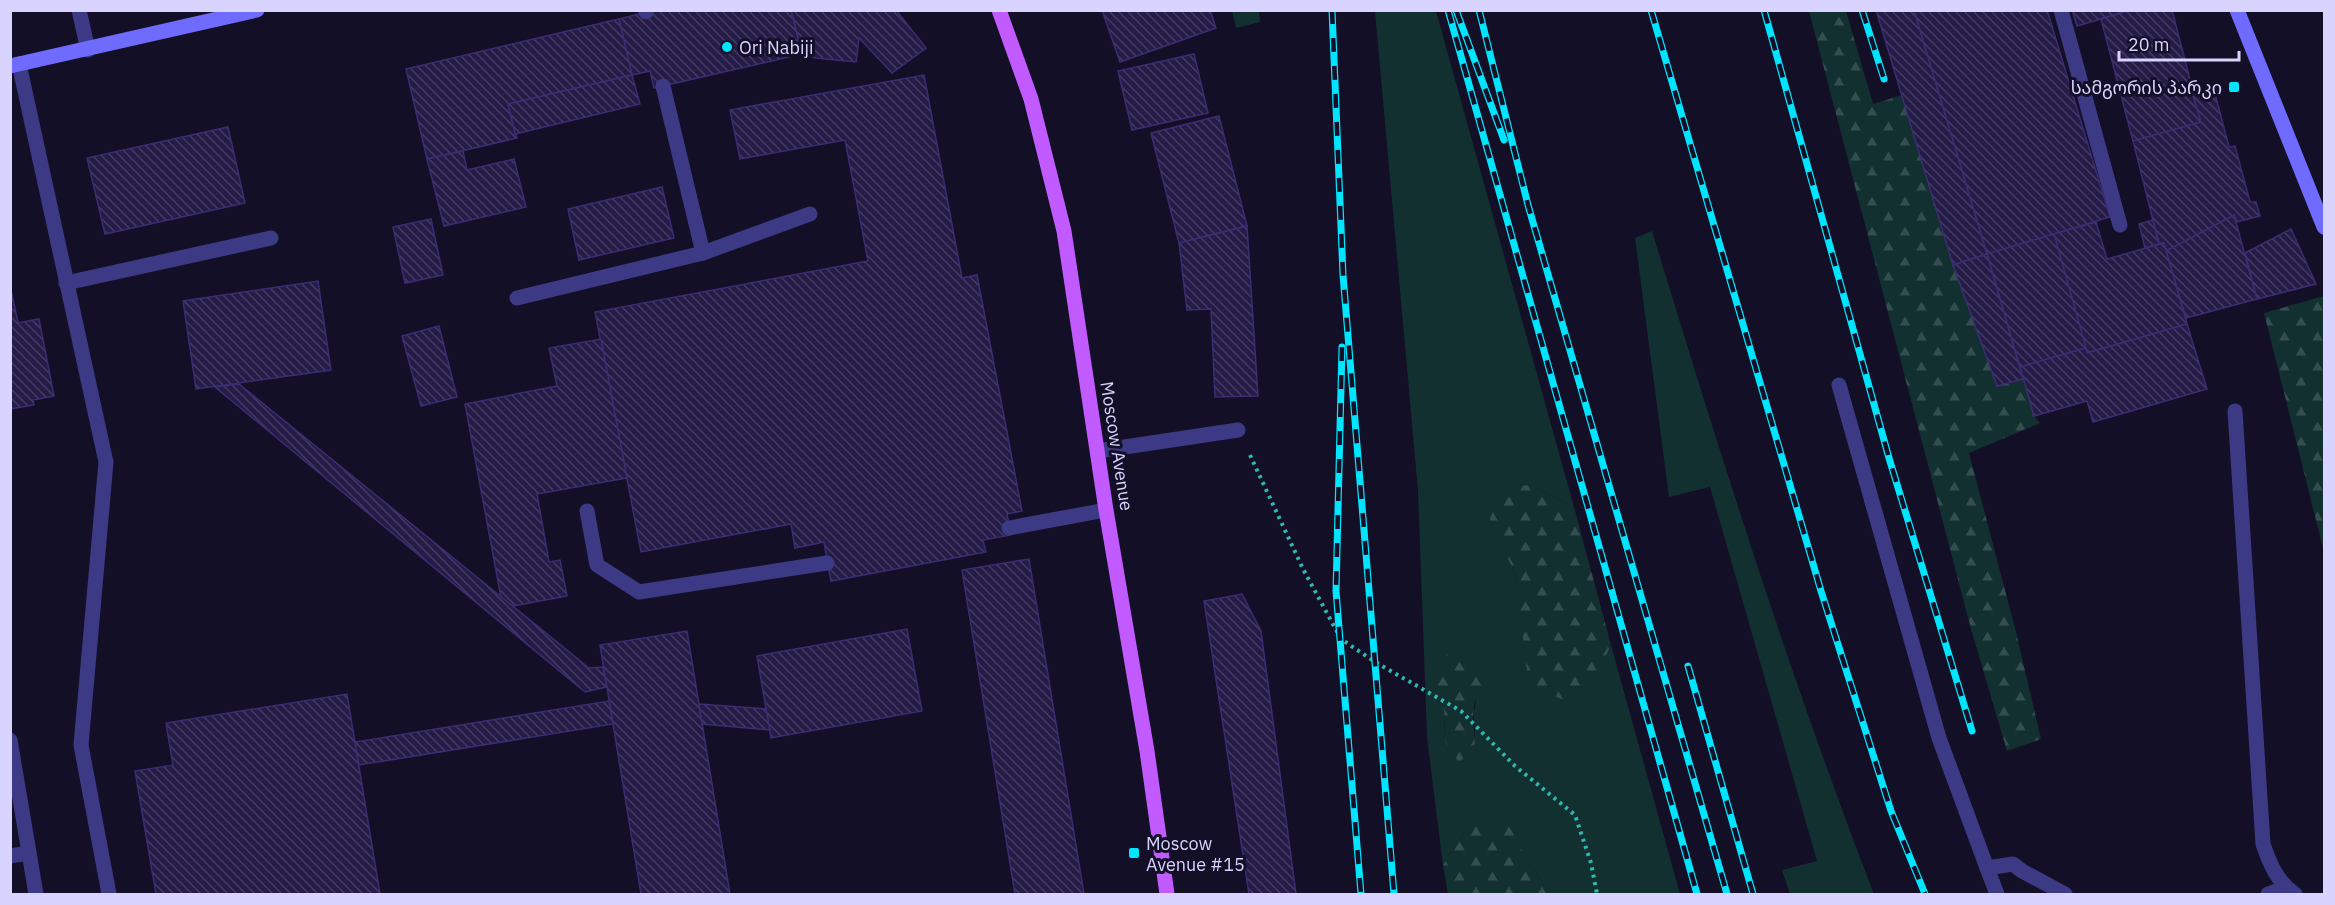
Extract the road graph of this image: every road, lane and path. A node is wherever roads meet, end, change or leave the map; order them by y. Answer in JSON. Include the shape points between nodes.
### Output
{"nodes":[{"id":1,"x":79,"y":10,"type":"edge"},
{"id":2,"x":257,"y":10,"type":"edge"},
{"id":3,"x":999,"y":10,"type":"edge"},
{"id":4,"x":2061,"y":10,"type":"edge"},
{"id":5,"x":2237,"y":10,"type":"edge"},
{"id":6,"x":88,"y":50,"type":"junction"},
{"id":7,"x":15,"y":65,"type":"edge"},
{"id":8,"x":663,"y":86,"type":"dead end"},
{"id":9,"x":810,"y":214,"type":"dead end"},
{"id":10,"x":2120,"y":225,"type":"dead end"},
{"id":11,"x":2325,"y":227,"type":"edge"},
{"id":12,"x":271,"y":238,"type":"dead end"},
{"id":13,"x":703,"y":253,"type":"junction"},
{"id":14,"x":66,"y":283,"type":"junction"},
{"id":15,"x":516,"y":298,"type":"dead end"},
{"id":16,"x":1839,"y":385,"type":"dead end"},
{"id":17,"x":2235,"y":411,"type":"dead end"},
{"id":18,"x":1238,"y":430,"type":"joint"},
{"id":19,"x":1098,"y":451,"type":"junction"},
{"id":20,"x":1106,"y":510,"type":"junction"},
{"id":21,"x":587,"y":511,"type":"dead end"},
{"id":22,"x":1009,"y":528,"type":"dead end"},
{"id":23,"x":828,"y":563,"type":"dead end"},
{"id":24,"x":10,"y":740,"type":"edge"},
{"id":25,"x":29,"y":853,"type":"junction"},
{"id":26,"x":10,"y":856,"type":"edge"},
{"id":27,"x":1987,"y":868,"type":"junction"},
{"id":28,"x":2290,"y":891,"type":"edge"},
{"id":29,"x":36,"y":894,"type":"edge"},
{"id":30,"x":109,"y":894,"type":"edge"},
{"id":31,"x":1167,"y":894,"type":"edge"},
{"id":32,"x":1597,"y":894,"type":"edge"},
{"id":33,"x":1997,"y":894,"type":"edge"},
{"id":34,"x":2065,"y":894,"type":"edge"},
{"id":35,"x":2268,"y":894,"type":"edge"}],
"edges":[{"from":1,"to":6,"type":"street"},
{"from":2,"to":6,"type":"street"},
{"from":3,"to":19,"type":"main road","name":"Moscow Avenue","via":[[1031,99],[1064,231]]},
{"from":4,"to":10,"type":"street"},
{"from":5,"to":11,"type":"street"},
{"from":6,"to":7,"type":"street"},
{"from":7,"to":14,"type":"street"},
{"from":8,"to":13,"type":"street"},
{"from":9,"to":13,"type":"street"},
{"from":12,"to":14,"type":"street"},
{"from":13,"to":15,"type":"street"},
{"from":14,"to":30,"type":"street","via":[[106,462],[81,745]]},
{"from":16,"to":27,"type":"street","via":[[1939,738]]},
{"from":17,"to":28,"type":"street","via":[[2263,843],[2272,869]]},
{"from":18,"to":19,"type":"street"},
{"from":18,"to":32,"type":"path","via":[[1303,569],[1341,639],[1461,711],[1515,766],[1575,815]]},
{"from":19,"to":20,"type":"main road","name":"Moscow Avenue"},
{"from":20,"to":22,"type":"street"},
{"from":20,"to":31,"type":"main road","name":"Moscow Avenue"},
{"from":21,"to":23,"type":"street","via":[[597,565],[639,592]]},
{"from":24,"to":25,"type":"street"},
{"from":25,"to":26,"type":"street"},
{"from":25,"to":29,"type":"street"},
{"from":27,"to":33,"type":"street"},
{"from":27,"to":34,"type":"street","via":[[2013,864]]},
{"from":28,"to":35,"type":"street"}]}
